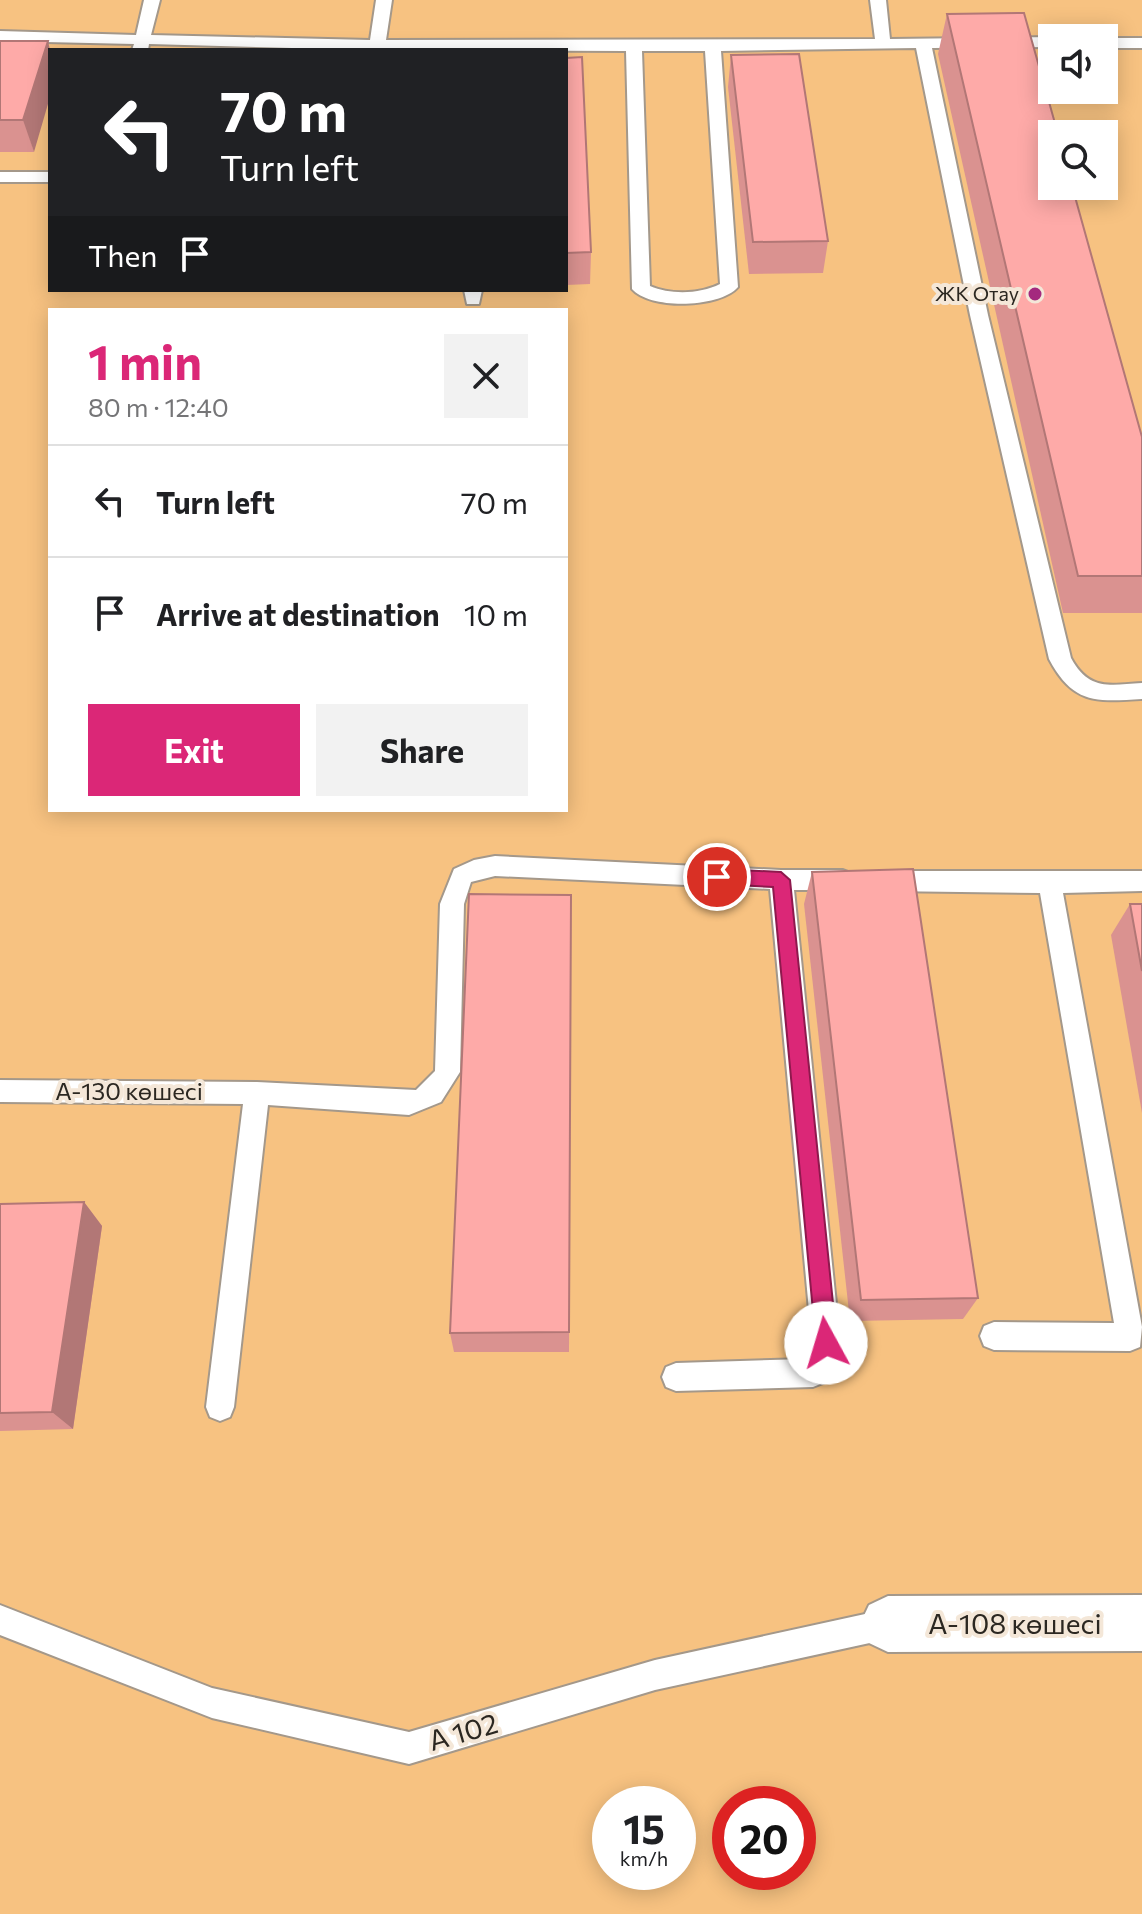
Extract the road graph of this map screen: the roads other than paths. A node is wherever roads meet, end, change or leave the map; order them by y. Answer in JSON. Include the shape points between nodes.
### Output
{"nodes":[{"id":1,"x":152,"y":0,"type":"edge"},
{"id":2,"x":384,"y":0,"type":"edge"},
{"id":3,"x":878,"y":0,"type":"edge"},
{"id":4,"x":0,"y":36,"type":"edge"},
{"id":5,"x":1038,"y":42,"type":"edge"},
{"id":6,"x":923,"y":43,"type":"junction"},
{"id":7,"x":1118,"y":43,"type":"edge"},
{"id":8,"x":1142,"y":43,"type":"edge"},
{"id":9,"x":883,"y":44,"type":"junction"},
{"id":10,"x":142,"y":46,"type":"edge"},
{"id":11,"x":713,"y":46,"type":"junction"},
{"id":12,"x":376,"y":47,"type":"edge"},
{"id":13,"x":634,"y":47,"type":"junction"},
{"id":14,"x":495,"y":48,"type":"edge"},
{"id":15,"x":0,"y":177,"type":"edge"},
{"id":16,"x":48,"y":177,"type":"edge"},
{"id":17,"x":1142,"y":691,"type":"edge"},
{"id":18,"x":781,"y":880,"type":"junction"},
{"id":19,"x":1142,"y":881,"type":"edge"},
{"id":20,"x":1050,"y":883,"type":"junction"},
{"id":21,"x":0,"y":1091,"type":"edge"},
{"id":22,"x":257,"y":1093,"type":"junction"},
{"id":23,"x":994,"y":1336,"type":"dead end"},
{"id":24,"x":676,"y":1377,"type":"dead end"},
{"id":25,"x":220,"y":1407,"type":"dead end"},
{"id":26,"x":0,"y":1620,"type":"edge"},
{"id":27,"x":1142,"y":1623,"type":"edge"},
{"id":28,"x":888,"y":1624,"type":"joint"}],
"edges":[{"from":1,"to":10,"type":"lane"},
{"from":2,"to":12,"type":"lane"},
{"from":3,"to":9,"type":"lane"},
{"from":4,"to":10,"type":"lane"},
{"from":5,"to":6,"type":"lane"},
{"from":6,"to":9,"type":"lane"},
{"from":6,"to":17,"type":"lane","via":[[979,315],[1060,659],[1076,685],[1088,691]]},
{"from":7,"to":8,"type":"lane"},
{"from":9,"to":11,"type":"lane"},
{"from":10,"to":12,"type":"lane"},
{"from":11,"to":13,"type":"lane"},
{"from":11,"to":13,"type":"lane","via":[[729,287],[718,295],[654,297],[641,289]]},
{"from":12,"to":14,"type":"lane"},
{"from":13,"to":14,"type":"lane"},
{"from":15,"to":16,"type":"lane"},
{"from":18,"to":20,"type":"lane","name":"А-130 көшесі"},
{"from":18,"to":22,"type":"lane","name":"А-130 көшесі","via":[[495,866],[474,870],[462,876],[452,904],[447,1072],[439,1089],[428,1099],[409,1103]]},
{"from":18,"to":24,"type":"lane","via":[[826,1343],[813,1373]]},
{"from":19,"to":20,"type":"lane","name":"А-130 көшесі"},
{"from":20,"to":23,"type":"lane","via":[[1130,1337]]},
{"from":21,"to":22,"type":"lane","name":"А-130 көшесі"},
{"from":22,"to":25,"type":"lane"},
{"from":26,"to":28,"type":"lane","name":"А 102","via":[[212,1703],[409,1748],[655,1675]]},
{"from":27,"to":28,"type":"street","name":"А-108 көшесі"}]}
